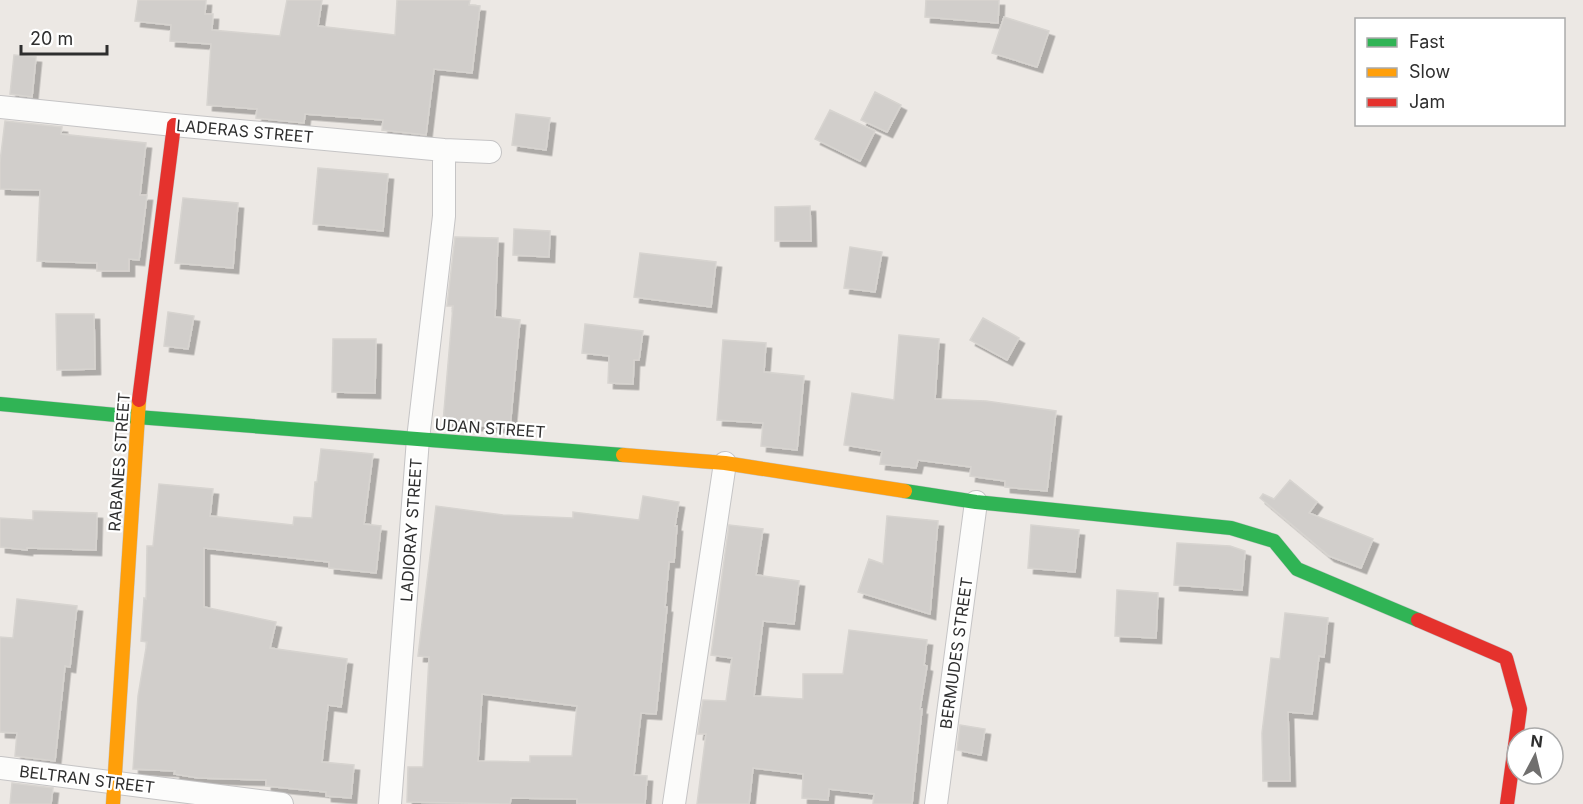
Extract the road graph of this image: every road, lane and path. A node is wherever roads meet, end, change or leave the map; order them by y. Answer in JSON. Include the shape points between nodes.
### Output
{"nodes":[{"id":1,"x":0,"y":107,"type":"edge"},
{"id":2,"x":174,"y":125,"type":"junction"},
{"id":3,"x":444,"y":150,"type":"junction"},
{"id":4,"x":490,"y":152,"type":"dead end"},
{"id":5,"x":0,"y":404,"type":"edge"},
{"id":6,"x":137,"y":417,"type":"junction"},
{"id":7,"x":418,"y":440,"type":"junction"},
{"id":8,"x":725,"y":463,"type":"junction"},
{"id":9,"x":976,"y":502,"type":"junction"},
{"id":10,"x":0,"y":768,"type":"edge"},
{"id":11,"x":113,"y":793,"type":"edge"},
{"id":12,"x":282,"y":804,"type":"edge"},
{"id":13,"x":390,"y":804,"type":"edge"},
{"id":14,"x":674,"y":804,"type":"edge"},
{"id":15,"x":936,"y":804,"type":"edge"},
{"id":16,"x":1507,"y":804,"type":"edge"}],
"edges":[{"from":1,"to":2,"type":"street","name":"LADERAS STREET"},
{"from":2,"to":3,"type":"street","name":"LADERAS STREET"},
{"from":2,"to":6,"type":"street","name":"RABANES STREET"},
{"from":3,"to":4,"type":"street","name":"LADERAS STREET"},
{"from":3,"to":7,"type":"street","name":"LADIORAY STREET","via":[[444,216]]},
{"from":5,"to":6,"type":"street","name":"UDAN STREET"},
{"from":6,"to":7,"type":"street","name":"UDAN STREET"},
{"from":6,"to":11,"type":"street","name":"RABANES STREET"},
{"from":7,"to":8,"type":"street","name":"UDAN STREET"},
{"from":7,"to":13,"type":"street","name":"LADIORAY STREET"},
{"from":8,"to":9,"type":"street","name":"UDAN STREET"},
{"from":8,"to":14,"type":"street"},
{"from":9,"to":15,"type":"street","name":"BERMUDES STREET"},
{"from":9,"to":16,"type":"street","name":"UDAN STREET","via":[[1231,528],[1274,541],[1297,568],[1506,658],[1520,709]]},
{"from":10,"to":11,"type":"street","name":"BELTRAN STREET"},
{"from":11,"to":12,"type":"street","name":"BELTRAN STREET"}]}
